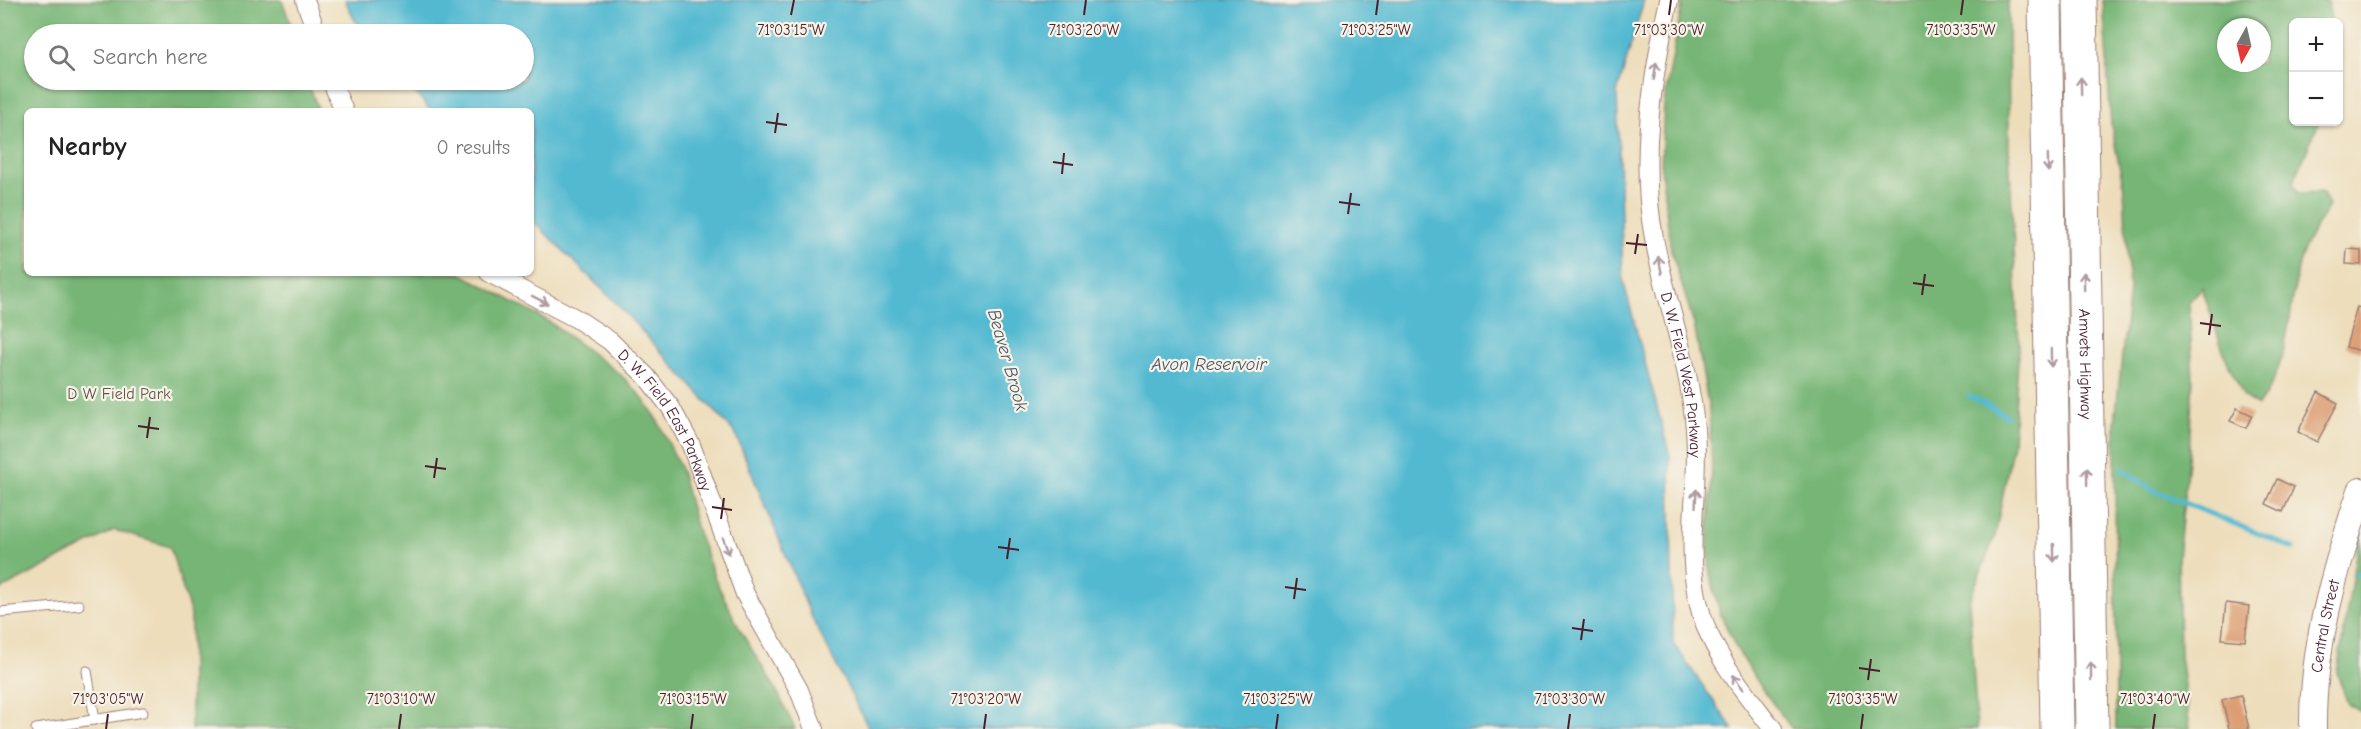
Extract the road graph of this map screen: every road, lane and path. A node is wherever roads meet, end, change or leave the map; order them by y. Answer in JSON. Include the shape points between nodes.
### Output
{"nodes":[{"id":1,"x":304,"y":0,"type":"edge"},
{"id":2,"x":1669,"y":0,"type":"edge"},
{"id":3,"x":2045,"y":0,"type":"edge"},
{"id":4,"x":2080,"y":0,"type":"edge"},
{"id":5,"x":313,"y":24,"type":"edge"},
{"id":6,"x":335,"y":90,"type":"edge"},
{"id":7,"x":343,"y":108,"type":"edge"},
{"id":8,"x":495,"y":276,"type":"edge"},
{"id":9,"x":2361,"y":491,"type":"edge"},
{"id":10,"x":79,"y":605,"type":"dead end"},
{"id":11,"x":0,"y":612,"type":"edge"},
{"id":12,"x":87,"y":671,"type":"dead end"},
{"id":13,"x":143,"y":712,"type":"dead end"},
{"id":14,"x":95,"y":720,"type":"junction"},
{"id":15,"x":36,"y":729,"type":"edge"},
{"id":16,"x":814,"y":729,"type":"edge"},
{"id":17,"x":1773,"y":729,"type":"edge"},
{"id":18,"x":2057,"y":729,"type":"edge"},
{"id":19,"x":2092,"y":729,"type":"edge"},
{"id":20,"x":2313,"y":729,"type":"edge"}],
"edges":[{"from":1,"to":5,"type":"street"},
{"from":17,"to":2,"type":"street","name":"D. W. Field West Parkway","one_way":true,"via":[[1713,642],[1698,601],[1693,545],[1697,474],[1691,387],[1653,235],[1648,175],[1654,71]]},
{"from":3,"to":18,"type":"highway","one_way":true},
{"from":19,"to":4,"type":"highway","name":"Amvets Highway","one_way":true},
{"from":6,"to":7,"type":"street"},
{"from":8,"to":16,"type":"street","name":"D. W. Field East Parkway","one_way":true,"via":[[610,341],[646,376],[671,408],[691,445],[745,594],[784,663]]},
{"from":9,"to":20,"type":"street","name":"Central Street","via":[[2327,604],[2317,661]]},
{"from":10,"to":11,"type":"lane"},
{"from":12,"to":14,"type":"lane"},
{"from":13,"to":14,"type":"lane"},
{"from":14,"to":15,"type":"lane"}]}
